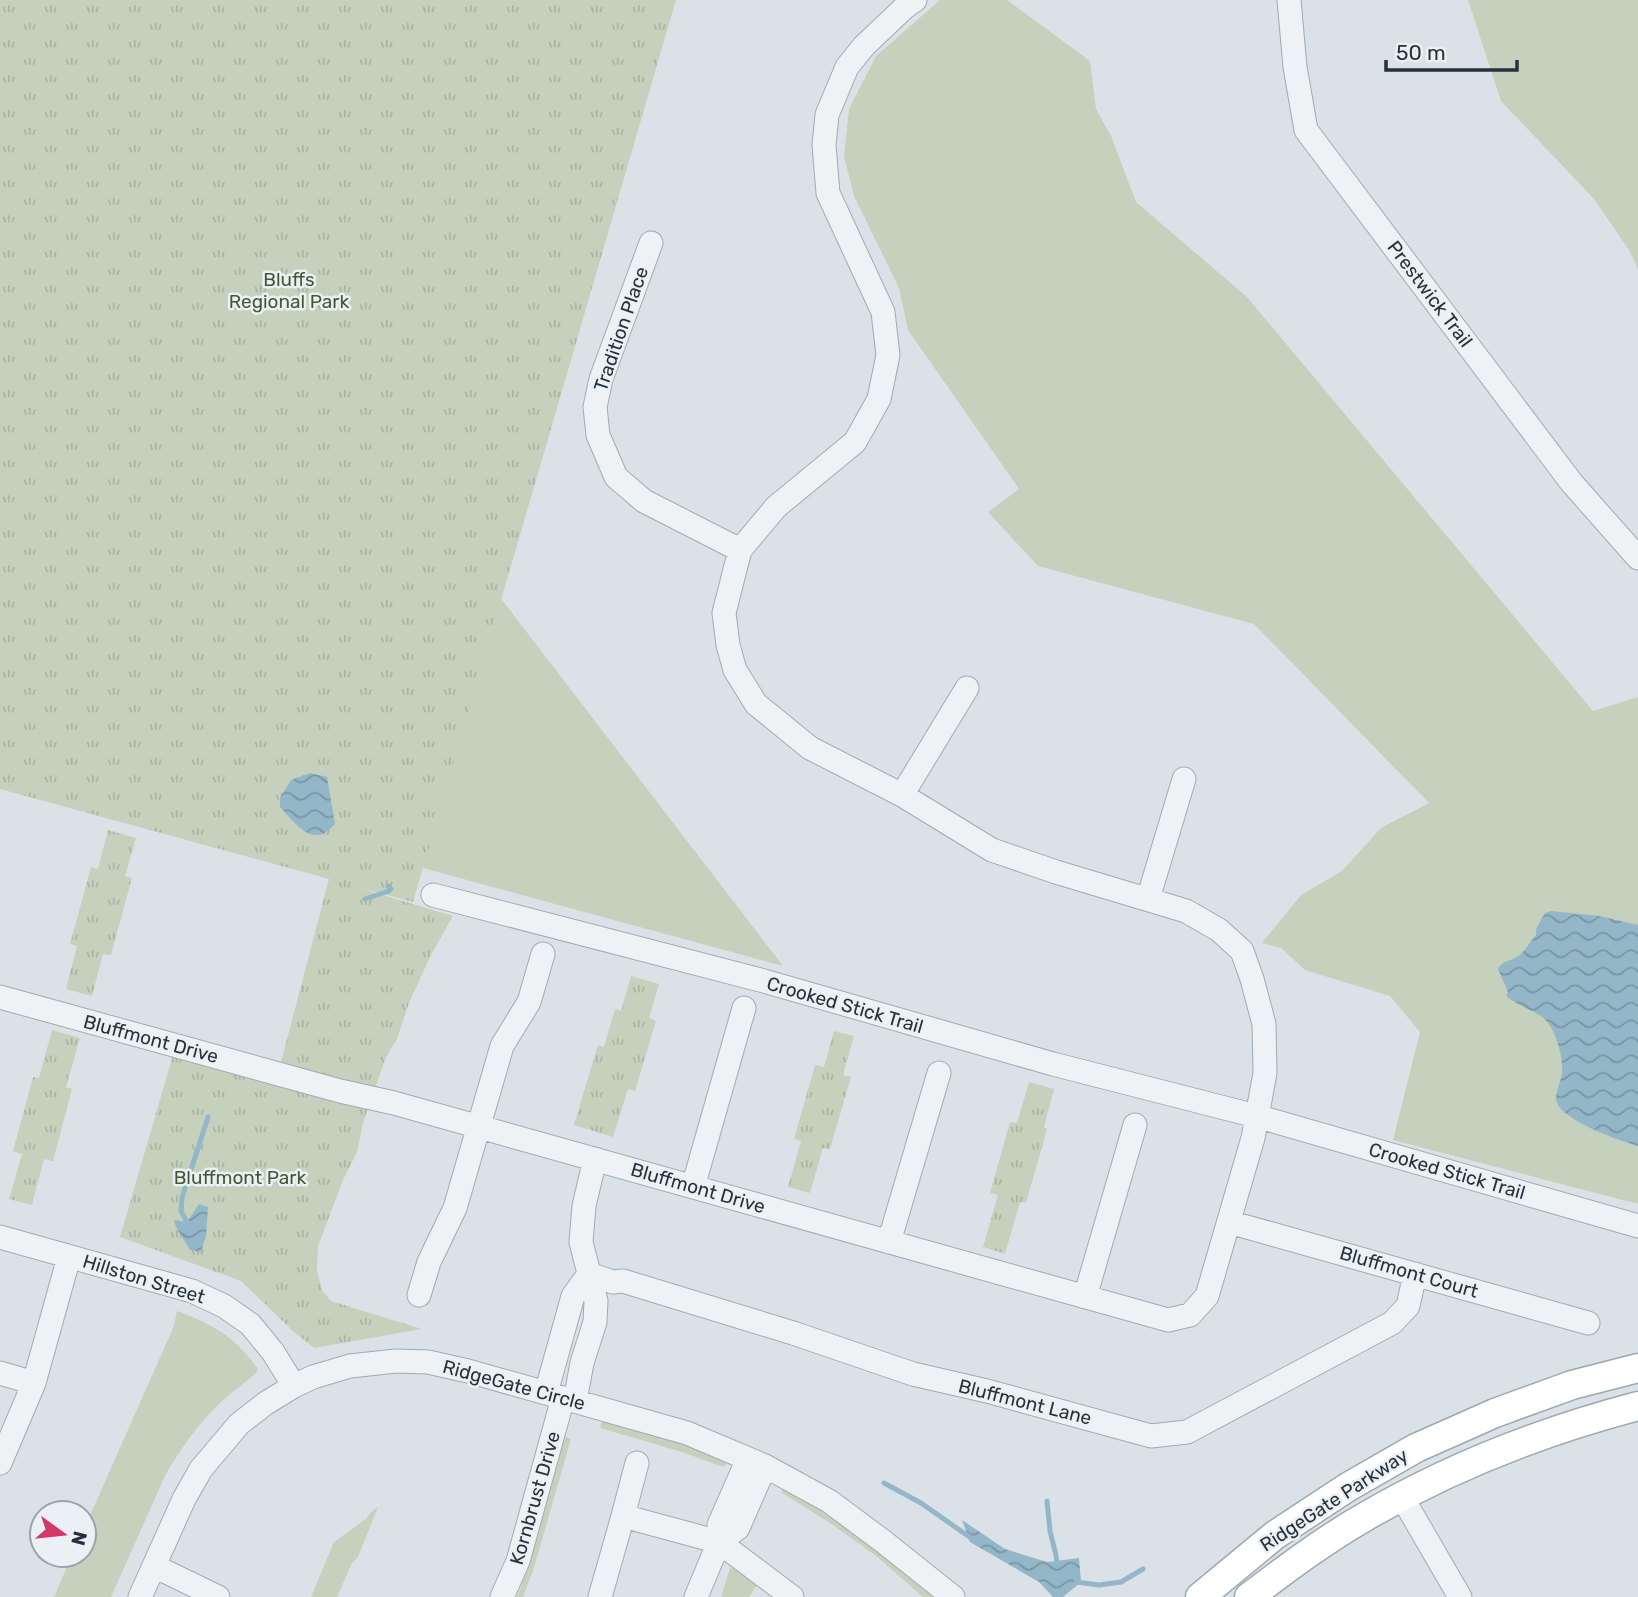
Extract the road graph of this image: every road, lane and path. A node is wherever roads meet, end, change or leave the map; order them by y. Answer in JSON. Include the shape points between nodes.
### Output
{"nodes":[{"id":1,"x":915,"y":0,"type":"edge"},
{"id":2,"x":1289,"y":0,"type":"edge"},
{"id":3,"x":651,"y":243,"type":"dead end"},
{"id":4,"x":740,"y":550,"type":"junction"},
{"id":5,"x":1638,"y":558,"type":"edge"},
{"id":6,"x":967,"y":688,"type":"dead end"},
{"id":7,"x":1184,"y":779,"type":"dead end"},
{"id":8,"x":902,"y":795,"type":"junction"},
{"id":9,"x":433,"y":895,"type":"dead end"},
{"id":10,"x":1148,"y":899,"type":"junction"},
{"id":11,"x":542,"y":954,"type":"dead end"},
{"id":12,"x":0,"y":997,"type":"edge"},
{"id":13,"x":744,"y":1008,"type":"dead end"},
{"id":14,"x":939,"y":1073,"type":"dead end"},
{"id":15,"x":1256,"y":1116,"type":"junction"},
{"id":16,"x":1135,"y":1125,"type":"dead end"},
{"id":17,"x":478,"y":1126,"type":"junction"},
{"id":18,"x":595,"y":1159,"type":"junction"},
{"id":19,"x":693,"y":1187,"type":"junction"},
{"id":20,"x":1229,"y":1222,"type":"junction"},
{"id":21,"x":1638,"y":1226,"type":"edge"},
{"id":22,"x":0,"y":1237,"type":"edge"},
{"id":23,"x":889,"y":1242,"type":"junction"},
{"id":24,"x":69,"y":1257,"type":"junction"},
{"id":25,"x":589,"y":1274,"type":"junction"},
{"id":26,"x":1415,"y":1274,"type":"junction"},
{"id":27,"x":419,"y":1295,"type":"dead end"},
{"id":28,"x":1085,"y":1297,"type":"junction"},
{"id":29,"x":1588,"y":1323,"type":"dead end"},
{"id":30,"x":1638,"y":1368,"type":"edge"},
{"id":31,"x":0,"y":1373,"type":"edge"},
{"id":32,"x":34,"y":1384,"type":"junction"},
{"id":33,"x":294,"y":1386,"type":"junction"},
{"id":34,"x":561,"y":1397,"type":"junction"},
{"id":35,"x":1638,"y":1406,"type":"edge"},
{"id":36,"x":756,"y":1462,"type":"junction"},
{"id":37,"x":0,"y":1463,"type":"edge"},
{"id":38,"x":637,"y":1463,"type":"dead end"},
{"id":39,"x":1402,"y":1497,"type":"junction"},
{"id":40,"x":623,"y":1516,"type":"junction"},
{"id":41,"x":719,"y":1542,"type":"junction"},
{"id":42,"x":154,"y":1566,"type":"junction"},
{"id":43,"x":140,"y":1597,"type":"edge"},
{"id":44,"x":218,"y":1597,"type":"edge"},
{"id":45,"x":502,"y":1597,"type":"edge"},
{"id":46,"x":600,"y":1597,"type":"edge"},
{"id":47,"x":696,"y":1597,"type":"edge"},
{"id":48,"x":792,"y":1597,"type":"edge"},
{"id":49,"x":953,"y":1597,"type":"edge"},
{"id":50,"x":1200,"y":1597,"type":"edge"},
{"id":51,"x":1249,"y":1597,"type":"edge"},
{"id":52,"x":1460,"y":1597,"type":"edge"}],
"edges":[{"from":1,"to":4,"type":"street","via":[[847,67],[827,115],[824,145],[828,193],[883,312],[888,355],[879,399],[855,442],[776,507]]},
{"from":2,"to":5,"type":"street","name":"Prestwick Trail","via":[[1306,130],[1571,482]]},
{"from":3,"to":4,"type":"street","name":"Tradition Place","via":[[601,379],[595,407],[598,435],[616,477],[644,501]]},
{"from":4,"to":8,"type":"street","via":[[724,613],[735,670],[756,704],[810,748]]},
{"from":6,"to":8,"type":"street"},
{"from":7,"to":10,"type":"street"},
{"from":8,"to":10,"type":"street","via":[[992,850]]},
{"from":9,"to":15,"type":"street","name":"Crooked Stick Trail"},
{"from":10,"to":15,"type":"street","via":[[1186,911],[1219,930],[1242,951],[1264,1024],[1265,1073]]},
{"from":11,"to":17,"type":"street","via":[[528,1002],[502,1046]]},
{"from":12,"to":17,"type":"street","name":"Bluffmont Drive"},
{"from":13,"to":19,"type":"street"},
{"from":14,"to":23,"type":"street"},
{"from":15,"to":20,"type":"street","name":"Bluffmont Drive"},
{"from":15,"to":21,"type":"street","name":"Crooked Stick Trail"},
{"from":16,"to":28,"type":"street"},
{"from":17,"to":18,"type":"street","name":"Bluffmont Drive"},
{"from":17,"to":27,"type":"street","via":[[455,1208]]},
{"from":18,"to":19,"type":"street","name":"Bluffmont Drive"},
{"from":18,"to":25,"type":"street","via":[[581,1242]]},
{"from":19,"to":23,"type":"street","name":"Bluffmont Drive"},
{"from":20,"to":26,"type":"street","name":"Bluffmont Court"},
{"from":20,"to":28,"type":"street","name":"Bluffmont Drive","via":[[1207,1296],[1190,1315],[1168,1320]]},
{"from":22,"to":24,"type":"street","name":"Hillston Street"},
{"from":23,"to":28,"type":"street","name":"Bluffmont Drive"},
{"from":24,"to":32,"type":"street"},
{"from":24,"to":33,"type":"street","name":"Hillston Street","via":[[192,1291],[224,1306],[250,1324]]},
{"from":25,"to":26,"type":"street","name":"Bluffmont Lane","via":[[793,1333],[913,1374],[1151,1436],[1187,1432],[1392,1323],[1408,1306]]},
{"from":25,"to":34,"type":"street","name":"Kornbrust Drive","via":[[573,1296]]},
{"from":26,"to":29,"type":"street","name":"Bluffmont Court"},
{"from":30,"to":50,"type":"main road","name":"RidgeGate Parkway","via":[[1496,1413],[1416,1448],[1275,1535]]},
{"from":31,"to":32,"type":"street"},
{"from":32,"to":37,"type":"street"},
{"from":33,"to":34,"type":"street","name":"RidgeGate Circle","via":[[350,1366],[428,1362]]},
{"from":33,"to":42,"type":"street","name":"RidgeGate Circle","via":[[239,1424],[201,1469]]},
{"from":34,"to":36,"type":"street","name":"RidgeGate Circle","via":[[687,1433]]},
{"from":34,"to":45,"type":"street","name":"Kornbrust Drive","via":[[518,1561]]},
{"from":35,"to":39,"type":"main road","name":"RidgeGate Parkway","via":[[1583,1420],[1509,1448]]},
{"from":36,"to":41,"type":"street","via":[[719,1525]]},
{"from":36,"to":49,"type":"street","name":"RidgeGate Circle","via":[[829,1501]]},
{"from":38,"to":40,"type":"street"},
{"from":39,"to":51,"type":"main road","name":"RidgeGate Parkway","via":[[1300,1559]]},
{"from":39,"to":52,"type":"street"},
{"from":40,"to":41,"type":"street"},
{"from":40,"to":46,"type":"street"},
{"from":41,"to":47,"type":"street"},
{"from":41,"to":48,"type":"street"},
{"from":42,"to":43,"type":"street","name":"RidgeGate Circle"},
{"from":42,"to":44,"type":"street"}]}
